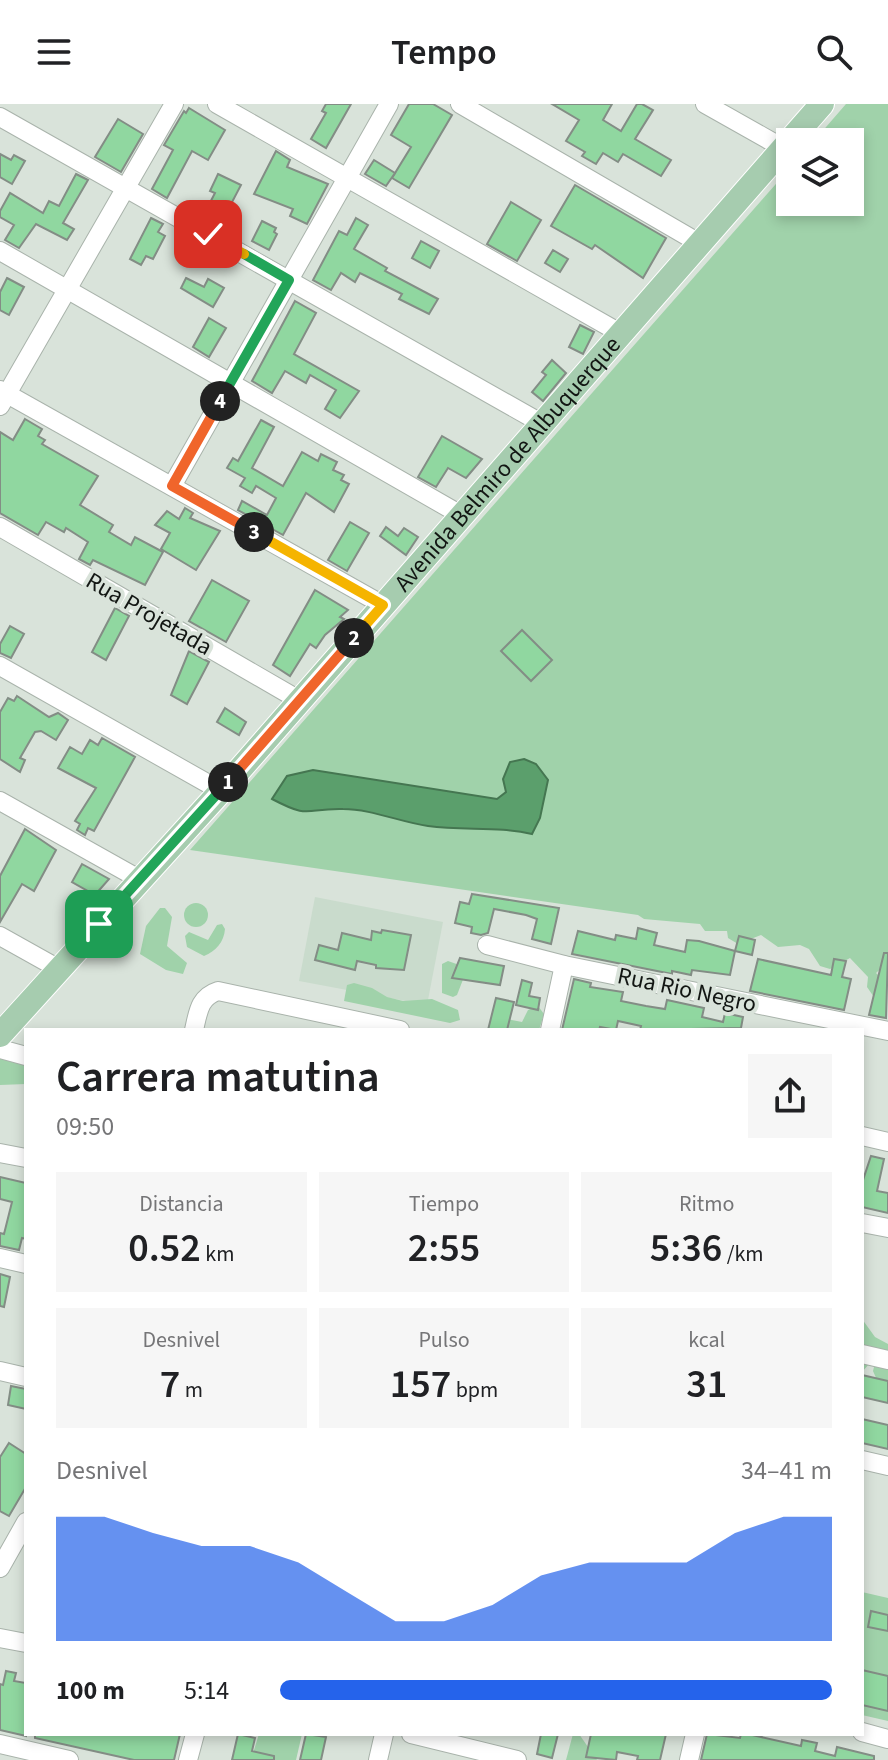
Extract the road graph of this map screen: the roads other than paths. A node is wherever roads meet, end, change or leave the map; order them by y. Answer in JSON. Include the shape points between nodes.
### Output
{"nodes":[{"id":1,"x":174,"y":104,"type":"edge"},
{"id":2,"x":217,"y":104,"type":"edge"},
{"id":3,"x":389,"y":104,"type":"edge"},
{"id":4,"x":460,"y":104,"type":"edge"},
{"id":5,"x":705,"y":104,"type":"edge"},
{"id":6,"x":822,"y":104,"type":"edge"},
{"id":7,"x":0,"y":117,"type":"edge"},
{"id":8,"x":801,"y":128,"type":"edge"},
{"id":9,"x":776,"y":144,"type":"edge"},
{"id":10,"x":776,"y":156,"type":"edge"},
{"id":11,"x":347,"y":179,"type":"junction"},
{"id":12,"x":127,"y":188,"type":"junction"},
{"id":13,"x":699,"y":243,"type":"junction"},
{"id":14,"x":0,"y":251,"type":"edge"},
{"id":15,"x":289,"y":280,"type":"junction"},
{"id":16,"x":69,"y":290,"type":"junction"},
{"id":17,"x":620,"y":333,"type":"junction"},
{"id":18,"x":231,"y":382,"type":"junction"},
{"id":19,"x":2,"y":397,"type":"edge"},
{"id":20,"x":541,"y":423,"type":"junction"},
{"id":21,"x":172,"y":486,"type":"junction"},
{"id":22,"x":461,"y":515,"type":"junction"},
{"id":23,"x":0,"y":527,"type":"edge"},
{"id":24,"x":383,"y":605,"type":"junction"},
{"id":25,"x":0,"y":666,"type":"edge"},
{"id":26,"x":299,"y":700,"type":"junction"},
{"id":27,"x":221,"y":791,"type":"junction"},
{"id":28,"x":0,"y":801,"type":"edge"},
{"id":29,"x":139,"y":879,"type":"junction"},
{"id":30,"x":0,"y":936,"type":"edge"},
{"id":31,"x":487,"y":945,"type":"dead end"},
{"id":32,"x":564,"y":965,"type":"junction"},
{"id":33,"x":59,"y":969,"type":"junction"},
{"id":34,"x":194,"y":1028,"type":"edge"},
{"id":35,"x":391,"y":1028,"type":"edge"},
{"id":36,"x":550,"y":1028,"type":"edge"},
{"id":37,"x":860,"y":1028,"type":"edge"},
{"id":38,"x":864,"y":1028,"type":"edge"},
{"id":39,"x":888,"y":1031,"type":"edge"},
{"id":40,"x":0,"y":1035,"type":"edge"},
{"id":41,"x":0,"y":1049,"type":"edge"},
{"id":42,"x":24,"y":1055,"type":"edge"},
{"id":43,"x":864,"y":1136,"type":"edge"},
{"id":44,"x":888,"y":1142,"type":"edge"},
{"id":45,"x":0,"y":1153,"type":"edge"},
{"id":46,"x":24,"y":1158,"type":"edge"},
{"id":47,"x":864,"y":1223,"type":"edge"},
{"id":48,"x":888,"y":1228,"type":"edge"},
{"id":49,"x":0,"y":1258,"type":"edge"},
{"id":50,"x":24,"y":1264,"type":"edge"},
{"id":51,"x":864,"y":1354,"type":"edge"},
{"id":52,"x":888,"y":1360,"type":"edge"},
{"id":53,"x":0,"y":1371,"type":"edge"},
{"id":54,"x":24,"y":1377,"type":"edge"},
{"id":55,"x":864,"y":1460,"type":"edge"},
{"id":56,"x":888,"y":1466,"type":"edge"},
{"id":57,"x":23,"y":1531,"type":"edge"},
{"id":58,"x":0,"y":1568,"type":"edge"},
{"id":59,"x":0,"y":1638,"type":"edge"},
{"id":60,"x":24,"y":1643,"type":"edge"},
{"id":61,"x":864,"y":1733,"type":"edge"},
{"id":62,"x":194,"y":1736,"type":"edge"},
{"id":63,"x":384,"y":1736,"type":"edge"},
{"id":64,"x":419,"y":1736,"type":"edge"},
{"id":65,"x":695,"y":1736,"type":"edge"},
{"id":66,"x":888,"y":1739,"type":"edge"},
{"id":67,"x":0,"y":1744,"type":"edge"},
{"id":68,"x":69,"y":1760,"type":"edge"},
{"id":69,"x":188,"y":1760,"type":"edge"},
{"id":70,"x":378,"y":1760,"type":"edge"},
{"id":71,"x":517,"y":1760,"type":"edge"},
{"id":72,"x":689,"y":1760,"type":"edge"}],
"edges":[{"from":1,"to":12,"type":"street"},
{"from":2,"to":11,"type":"street"},
{"from":3,"to":11,"type":"street"},
{"from":4,"to":13,"type":"street"},
{"from":5,"to":9,"type":"street"},
{"from":6,"to":8,"type":"main road","name":"Avenida Belmiro de Albuquerque"},
{"from":7,"to":12,"type":"street"},
{"from":10,"to":13,"type":"main road","name":"Avenida Belmiro de Albuquerque"},
{"from":11,"to":15,"type":"street"},
{"from":11,"to":17,"type":"street"},
{"from":12,"to":15,"type":"street"},
{"from":12,"to":16,"type":"street"},
{"from":13,"to":17,"type":"main road","name":"Avenida Belmiro de Albuquerque"},
{"from":14,"to":16,"type":"street"},
{"from":15,"to":18,"type":"street"},
{"from":15,"to":20,"type":"street"},
{"from":16,"to":18,"type":"street"},
{"from":16,"to":19,"type":"street"},
{"from":17,"to":20,"type":"main road","name":"Avenida Belmiro de Albuquerque"},
{"from":18,"to":21,"type":"street"},
{"from":18,"to":22,"type":"street"},
{"from":19,"to":21,"type":"street"},
{"from":20,"to":22,"type":"main road","name":"Avenida Belmiro de Albuquerque"},
{"from":21,"to":24,"type":"street"},
{"from":22,"to":24,"type":"main road","name":"Avenida Belmiro de Albuquerque"},
{"from":23,"to":26,"type":"street","name":"Rua Projetada"},
{"from":24,"to":26,"type":"main road","name":"Avenida Belmiro de Albuquerque"},
{"from":25,"to":27,"type":"street"},
{"from":26,"to":27,"type":"main road","name":"Avenida Belmiro de Albuquerque"},
{"from":27,"to":29,"type":"main road","name":"Avenida Belmiro de Albuquerque"},
{"from":28,"to":29,"type":"street"},
{"from":29,"to":33,"type":"main road","name":"Avenida Belmiro de Albuquerque"},
{"from":30,"to":33,"type":"street"},
{"from":31,"to":32,"type":"street","name":"Rua Rio Negro"},
{"from":32,"to":36,"type":"street"},
{"from":32,"to":37,"type":"street","name":"Rua Rio Negro"},
{"from":33,"to":40,"type":"main road","name":"Avenida Belmiro de Albuquerque"},
{"from":34,"to":35,"type":"street","via":[[208,994],[227,992]]},
{"from":38,"to":39,"type":"street","name":"Rua Rio Negro"},
{"from":41,"to":42,"type":"street"},
{"from":43,"to":44,"type":"street"},
{"from":45,"to":46,"type":"street"},
{"from":47,"to":48,"type":"street"},
{"from":49,"to":50,"type":"street"},
{"from":51,"to":52,"type":"street"},
{"from":53,"to":54,"type":"street"},
{"from":55,"to":56,"type":"street"},
{"from":57,"to":58,"type":"street"},
{"from":59,"to":60,"type":"street"},
{"from":61,"to":66,"type":"street"},
{"from":62,"to":69,"type":"street"},
{"from":63,"to":70,"type":"street"},
{"from":64,"to":71,"type":"street"},
{"from":65,"to":72,"type":"street"},
{"from":67,"to":68,"type":"street"}]}
